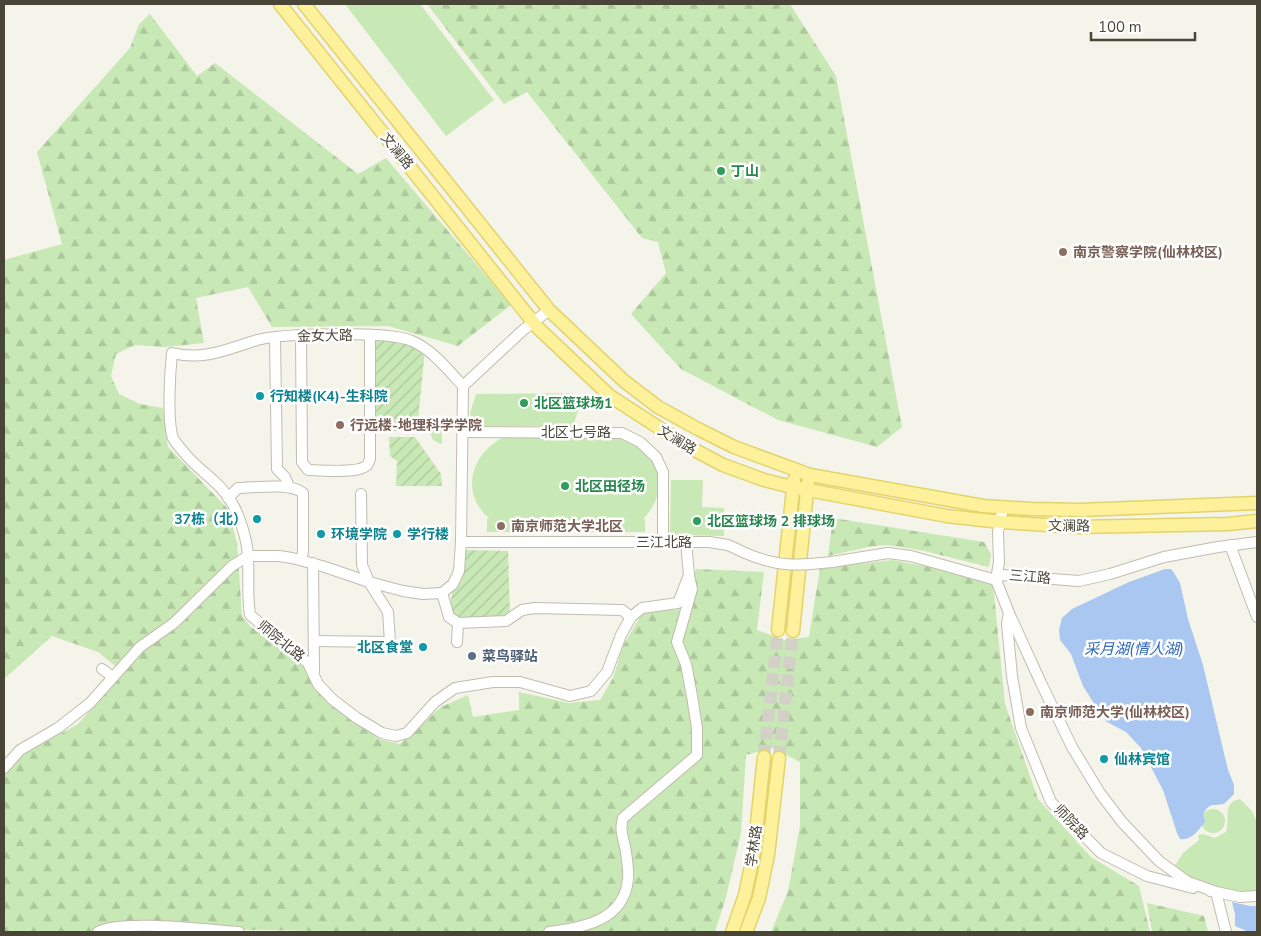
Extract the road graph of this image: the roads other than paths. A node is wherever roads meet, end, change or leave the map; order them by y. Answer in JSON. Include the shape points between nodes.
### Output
{"nodes":[{"id":1,"x":280,"y":4,"type":"edge"},
{"id":2,"x":304,"y":4,"type":"edge"},
{"id":3,"x":549,"y":310,"type":"junction"},
{"id":4,"x":534,"y":323,"type":"junction"},
{"id":5,"x":301,"y":336,"type":"junction"},
{"id":6,"x":370,"y":336,"type":"junction"},
{"id":7,"x":275,"y":338,"type":"junction"},
{"id":8,"x":172,"y":353,"type":"joint"},
{"id":9,"x":463,"y":386,"type":"junction"},
{"id":10,"x":462,"y":432,"type":"junction"},
{"id":11,"x":796,"y":470,"type":"junction"},
{"id":12,"x":810,"y":475,"type":"junction"},
{"id":13,"x":289,"y":487,"type":"junction"},
{"id":14,"x":792,"y":487,"type":"junction"},
{"id":15,"x":807,"y":490,"type":"junction"},
{"id":16,"x":361,"y":494,"type":"dead end"},
{"id":17,"x":228,"y":498,"type":"junction"},
{"id":18,"x":1257,"y":503,"type":"edge"},
{"id":19,"x":1004,"y":507,"type":"junction"},
{"id":20,"x":1257,"y":521,"type":"edge"},
{"id":21,"x":1001,"y":522,"type":"junction"},
{"id":22,"x":461,"y":542,"type":"junction"},
{"id":23,"x":663,"y":542,"type":"junction"},
{"id":24,"x":686,"y":542,"type":"junction"},
{"id":25,"x":1257,"y":542,"type":"edge"},
{"id":26,"x":1230,"y":545,"type":"junction"},
{"id":27,"x":248,"y":556,"type":"junction"},
{"id":28,"x":301,"y":560,"type":"junction"},
{"id":29,"x":313,"y":563,"type":"junction"},
{"id":30,"x":784,"y":566,"type":"junction"},
{"id":31,"x":799,"y":566,"type":"junction"},
{"id":32,"x":689,"y":575,"type":"junction"},
{"id":33,"x":996,"y":580,"type":"junction"},
{"id":34,"x":369,"y":582,"type":"junction"},
{"id":35,"x":442,"y":592,"type":"junction"},
{"id":36,"x":1009,"y":613,"type":"junction"},
{"id":37,"x":632,"y":617,"type":"junction"},
{"id":38,"x":1257,"y":617,"type":"edge"},
{"id":39,"x":458,"y":623,"type":"junction"},
{"id":40,"x":778,"y":630,"type":"tunnel mouth"},
{"id":41,"x":793,"y":631,"type":"tunnel mouth"},
{"id":42,"x":314,"y":641,"type":"junction"},
{"id":43,"x":457,"y":642,"type":"dead end"},
{"id":44,"x":102,"y":669,"type":"dead end"},
{"id":45,"x":113,"y":677,"type":"junction"},
{"id":46,"x":315,"y":678,"type":"junction"},
{"id":47,"x":764,"y":757,"type":"tunnel mouth"},
{"id":48,"x":779,"y":758,"type":"tunnel mouth"},
{"id":49,"x":4,"y":768,"type":"edge"},
{"id":50,"x":1216,"y":892,"type":"junction"},
{"id":51,"x":1257,"y":896,"type":"edge"},
{"id":52,"x":154,"y":930,"type":"edge"},
{"id":53,"x":98,"y":932,"type":"edge"},
{"id":54,"x":231,"y":932,"type":"edge"},
{"id":55,"x":238,"y":932,"type":"edge"},
{"id":56,"x":549,"y":932,"type":"edge"},
{"id":57,"x":732,"y":932,"type":"edge"},
{"id":58,"x":746,"y":932,"type":"edge"},
{"id":59,"x":1226,"y":932,"type":"edge"}],
"edges":[{"from":1,"to":4,"type":"main road","name":"文澜路"},
{"from":2,"to":3,"type":"main road","name":"文澜路"},
{"from":3,"to":4,"type":"street"},
{"from":3,"to":11,"type":"main road","name":"文澜路","via":[[624,381],[658,407],[734,447]]},
{"from":4,"to":9,"type":"street"},
{"from":4,"to":14,"type":"main road","name":"文澜路","via":[[610,396],[656,427],[723,465]]},
{"from":5,"to":6,"type":"street","name":"金女大路"},
{"from":5,"to":6,"type":"street","via":[[302,462],[308,470],[342,470],[365,467],[370,460]]},
{"from":5,"to":7,"type":"street","name":"金女大路"},
{"from":6,"to":9,"type":"street","name":"金女大路","via":[[412,341],[443,364]]},
{"from":7,"to":8,"type":"street","name":"金女大路","via":[[217,353],[190,356]]},
{"from":7,"to":13,"type":"street","via":[[277,469]]},
{"from":8,"to":17,"type":"street","name":"师院北路","via":[[170,389],[174,438],[188,457],[217,482]]},
{"from":9,"to":10,"type":"street"},
{"from":10,"to":22,"type":"street"},
{"from":10,"to":23,"type":"street","name":"北区七号路","via":[[622,433],[640,442],[656,457],[663,472]]},
{"from":11,"to":12,"type":"main road","name":"文澜路"},
{"from":11,"to":14,"type":"main road"},
{"from":12,"to":15,"type":"main road"},
{"from":12,"to":19,"type":"main road","name":"文澜路"},
{"from":13,"to":17,"type":"street","via":[[238,488]]},
{"from":13,"to":28,"type":"street","via":[[303,493]]},
{"from":14,"to":15,"type":"main road","name":"文澜路"},
{"from":14,"to":30,"type":"main road"},
{"from":15,"to":21,"type":"main road","name":"文澜路","via":[[947,516]]},
{"from":15,"to":31,"type":"main road"},
{"from":16,"to":34,"type":"street","via":[[362,565]]},
{"from":17,"to":27,"type":"street","name":"师院北路","via":[[242,528]]},
{"from":18,"to":19,"type":"main road","name":"文澜路","via":[[1080,510]]},
{"from":19,"to":21,"type":"street","name":"师院路"},
{"from":20,"to":21,"type":"main road","name":"文澜路","via":[[1078,528]]},
{"from":21,"to":33,"type":"street","name":"师院路"},
{"from":22,"to":23,"type":"street","name":"三江北路"},
{"from":22,"to":35,"type":"street","via":[[459,571],[453,584]]},
{"from":23,"to":24,"type":"street","name":"三江北路"},
{"from":24,"to":30,"type":"street","name":"三江北路","bridge":true,"via":[[728,545]]},
{"from":24,"to":32,"type":"street"},
{"from":25,"to":26,"type":"street","name":"三江路"},
{"from":26,"to":33,"type":"street","name":"三江路","via":[[1164,557],[1079,582],[1002,575]]},
{"from":26,"to":38,"type":"street"},
{"from":27,"to":28,"type":"street"},
{"from":27,"to":45,"type":"street","via":[[232,566],[174,623],[140,647]]},
{"from":27,"to":46,"type":"street","name":"师院北路","via":[[250,615],[308,662]]},
{"from":28,"to":29,"type":"street"},
{"from":29,"to":34,"type":"street"},
{"from":29,"to":42,"type":"street"},
{"from":30,"to":31,"type":"street","name":"三江路","bridge":true},
{"from":30,"to":40,"type":"main road"},
{"from":31,"to":33,"type":"street","name":"三江路","bridge":true,"via":[[888,553],[911,556]]},
{"from":31,"to":41,"type":"main road"},
{"from":32,"to":37,"type":"street","via":[[678,603],[642,608]]},
{"from":32,"to":56,"type":"street","via":[[692,589],[677,642],[686,664],[692,696],[696,755],[623,818],[620,827],[628,878],[623,901],[610,915],[579,928]]},
{"from":33,"to":36,"type":"street","name":"师院路"},
{"from":34,"to":35,"type":"street","via":[[402,592]]},
{"from":34,"to":42,"type":"street","via":[[388,612],[390,642]]},
{"from":35,"to":39,"type":"street","via":[[449,617]]},
{"from":36,"to":50,"type":"street","name":"师院路","via":[[1072,747],[1100,793],[1122,822],[1159,860],[1188,882]]},
{"from":36,"to":50,"type":"street","name":"师院路","via":[[1007,624],[1012,676],[1021,728],[1051,802],[1101,853],[1147,876]]},
{"from":37,"to":39,"type":"street","via":[[622,610],[535,608],[522,610],[506,621]]},
{"from":37,"to":46,"type":"street","name":"师院北路","via":[[621,635],[607,672],[591,691],[570,696],[520,682],[493,682],[456,688],[434,702],[407,733],[396,736],[382,733],[357,718],[332,699]]},
{"from":39,"to":43,"type":"street"},
{"from":42,"to":46,"type":"street"},
{"from":44,"to":45,"type":"street"},
{"from":45,"to":49,"type":"street","via":[[90,703],[58,728],[20,750]]},
{"from":47,"to":57,"type":"main road","name":"学林路","via":[[754,852],[745,895]]},
{"from":48,"to":58,"type":"main road","name":"学林路","via":[[768,855],[759,898]]},
{"from":50,"to":51,"type":"street","name":"师院路","via":[[1240,897]]},
{"from":50,"to":59,"type":"street"},
{"from":52,"to":53,"type":"street","via":[[135,926],[106,928]]},
{"from":52,"to":54,"type":"street"},
{"from":54,"to":55,"type":"street"}]}
